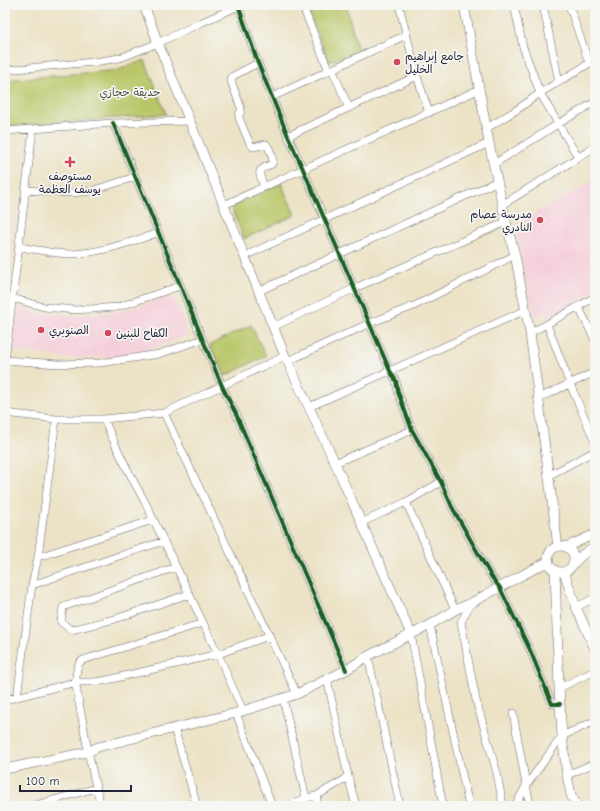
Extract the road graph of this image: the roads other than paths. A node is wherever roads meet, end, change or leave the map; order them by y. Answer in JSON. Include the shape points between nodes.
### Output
{"nodes":[{"id":1,"x":144,"y":5,"type":"edge"},
{"id":2,"x":239,"y":5,"type":"edge"},
{"id":3,"x":302,"y":5,"type":"edge"},
{"id":4,"x":399,"y":5,"type":"edge"},
{"id":5,"x":464,"y":5,"type":"edge"},
{"id":6,"x":514,"y":5,"type":"edge"},
{"id":7,"x":543,"y":5,"type":"edge"},
{"id":8,"x":569,"y":5,"type":"edge"},
{"id":9,"x":406,"y":35,"type":"junction"},
{"id":10,"x":158,"y":43,"type":"junction"},
{"id":11,"x":592,"y":62,"type":"edge"},
{"id":12,"x":258,"y":63,"type":"junction"},
{"id":13,"x":5,"y":70,"type":"edge"},
{"id":14,"x":331,"y":70,"type":"junction"},
{"id":15,"x":418,"y":76,"type":"junction"},
{"id":16,"x":560,"y":82,"type":"junction"},
{"id":17,"x":480,"y":89,"type":"junction"},
{"id":18,"x":540,"y":93,"type":"junction"},
{"id":19,"x":272,"y":98,"type":"junction"},
{"id":20,"x":595,"y":102,"type":"edge"},
{"id":21,"x":349,"y":108,"type":"junction"},
{"id":22,"x":429,"y":113,"type":"junction"},
{"id":23,"x":190,"y":121,"type":"junction"},
{"id":24,"x":113,"y":123,"type":"junction"},
{"id":25,"x":558,"y":124,"type":"junction"},
{"id":26,"x":487,"y":128,"type":"junction"},
{"id":27,"x":33,"y":129,"type":"junction"},
{"id":28,"x":5,"y":131,"type":"edge"},
{"id":29,"x":288,"y":136,"type":"junction"},
{"id":30,"x":489,"y":143,"type":"junction"},
{"id":31,"x":595,"y":147,"type":"edge"},
{"id":32,"x":578,"y":157,"type":"junction"},
{"id":33,"x":494,"y":164,"type":"junction"},
{"id":34,"x":303,"y":170,"type":"junction"},
{"id":35,"x":135,"y":178,"type":"junction"},
{"id":36,"x":498,"y":181,"type":"junction"},
{"id":37,"x":264,"y":187,"type":"junction"},
{"id":38,"x":26,"y":190,"type":"junction"},
{"id":39,"x":224,"y":205,"type":"junction"},
{"id":40,"x":502,"y":205,"type":"junction"},
{"id":41,"x":325,"y":219,"type":"junction"},
{"id":42,"x":506,"y":222,"type":"junction"},
{"id":43,"x":158,"y":234,"type":"junction"},
{"id":44,"x":19,"y":247,"type":"junction"},
{"id":45,"x":340,"y":254,"type":"junction"},
{"id":46,"x":514,"y":255,"type":"junction"},
{"id":47,"x":245,"y":256,"type":"junction"},
{"id":48,"x":180,"y":286,"type":"junction"},
{"id":49,"x":355,"y":288,"type":"junction"},
{"id":50,"x":259,"y":291,"type":"junction"},
{"id":51,"x":595,"y":297,"type":"edge"},
{"id":52,"x":12,"y":298,"type":"junction"},
{"id":53,"x":578,"y":306,"type":"junction"},
{"id":54,"x":526,"y":310,"type":"junction"},
{"id":55,"x":370,"y":323,"type":"junction"},
{"id":56,"x":547,"y":324,"type":"junction"},
{"id":57,"x":273,"y":327,"type":"junction"},
{"id":58,"x":530,"y":333,"type":"junction"},
{"id":59,"x":203,"y":339,"type":"junction"},
{"id":60,"x":595,"y":340,"type":"edge"},
{"id":61,"x":286,"y":359,"type":"junction"},
{"id":62,"x":5,"y":360,"type":"edge"},
{"id":63,"x":390,"y":370,"type":"junction"},
{"id":64,"x":595,"y":372,"type":"edge"},
{"id":65,"x":570,"y":384,"type":"junction"},
{"id":66,"x":222,"y":386,"type":"junction"},
{"id":67,"x":539,"y":398,"type":"junction"},
{"id":68,"x":309,"y":407,"type":"junction"},
{"id":69,"x":5,"y":413,"type":"edge"},
{"id":70,"x":164,"y":413,"type":"junction"},
{"id":71,"x":56,"y":419,"type":"junction"},
{"id":72,"x":104,"y":419,"type":"junction"},
{"id":73,"x":412,"y":430,"type":"junction"},
{"id":74,"x":595,"y":442,"type":"edge"},
{"id":75,"x":595,"y":451,"type":"edge"},
{"id":76,"x":335,"y":463,"type":"junction"},
{"id":77,"x":548,"y":476,"type":"junction"},
{"id":78,"x":441,"y":482,"type":"junction"},
{"id":79,"x":406,"y":502,"type":"junction"},
{"id":80,"x":153,"y":520,"type":"junction"},
{"id":81,"x":361,"y":523,"type":"junction"},
{"id":82,"x":595,"y":534,"type":"edge"},
{"id":83,"x":164,"y":541,"type":"junction"},
{"id":84,"x":595,"y":546,"type":"edge"},
{"id":85,"x":562,"y":547,"type":"junction"},
{"id":86,"x":38,"y":557,"type":"junction"},
{"id":87,"x":549,"y":561,"type":"junction"},
{"id":88,"x":574,"y":563,"type":"junction"},
{"id":89,"x":176,"y":567,"type":"junction"},
{"id":90,"x":559,"y":571,"type":"junction"},
{"id":91,"x":32,"y":585,"type":"junction"},
{"id":92,"x":500,"y":588,"type":"junction"},
{"id":93,"x":189,"y":594,"type":"junction"},
{"id":94,"x":595,"y":598,"type":"edge"},
{"id":95,"x":471,"y":603,"type":"junction"},
{"id":96,"x":576,"y":607,"type":"junction"},
{"id":97,"x":455,"y":610,"type":"junction"},
{"id":98,"x":203,"y":623,"type":"junction"},
{"id":99,"x":430,"y":625,"type":"junction"},
{"id":100,"x":410,"y":634,"type":"junction"},
{"id":101,"x":270,"y":636,"type":"junction"},
{"id":102,"x":595,"y":649,"type":"edge"},
{"id":103,"x":218,"y":654,"type":"junction"},
{"id":104,"x":368,"y":656,"type":"junction"},
{"id":105,"x":346,"y":670,"type":"junction"},
{"id":106,"x":595,"y":671,"type":"edge"},
{"id":107,"x":327,"y":678,"type":"junction"},
{"id":108,"x":76,"y":682,"type":"junction"},
{"id":109,"x":559,"y":688,"type":"junction"},
{"id":110,"x":296,"y":694,"type":"junction"},
{"id":111,"x":17,"y":697,"type":"junction"},
{"id":112,"x":283,"y":698,"type":"junction"},
{"id":113,"x":5,"y":700,"type":"edge"},
{"id":114,"x":560,"y":704,"type":"junction"},
{"id":115,"x":240,"y":712,"type":"junction"},
{"id":116,"x":513,"y":714,"type":"dead end"},
{"id":117,"x":595,"y":721,"type":"edge"},
{"id":118,"x":174,"y":728,"type":"junction"},
{"id":119,"x":562,"y":736,"type":"junction"},
{"id":120,"x":88,"y":752,"type":"junction"},
{"id":121,"x":595,"y":763,"type":"edge"},
{"id":122,"x":5,"y":769,"type":"edge"},
{"id":123,"x":567,"y":775,"type":"junction"},
{"id":124,"x":348,"y":776,"type":"junction"},
{"id":125,"x":526,"y":786,"type":"junction"},
{"id":126,"x":96,"y":788,"type":"junction"},
{"id":127,"x":316,"y":796,"type":"junction"},
{"id":128,"x":306,"y":798,"type":"junction"},
{"id":129,"x":294,"y":805,"type":"edge"},
{"id":130,"x":32,"y":806,"type":"edge"},
{"id":131,"x":101,"y":806,"type":"edge"},
{"id":132,"x":197,"y":806,"type":"edge"},
{"id":133,"x":272,"y":806,"type":"edge"},
{"id":134,"x":318,"y":806,"type":"edge"},
{"id":135,"x":356,"y":806,"type":"edge"},
{"id":136,"x":400,"y":806,"type":"edge"},
{"id":137,"x":444,"y":806,"type":"edge"},
{"id":138,"x":469,"y":806,"type":"edge"},
{"id":139,"x":503,"y":806,"type":"edge"},
{"id":140,"x":515,"y":806,"type":"edge"},
{"id":141,"x":530,"y":806,"type":"edge"},
{"id":142,"x":577,"y":806,"type":"edge"}],
"edges":[{"from":1,"to":10,"type":"main road"},
{"from":2,"to":10,"type":"street"},
{"from":2,"to":12,"type":"street"},
{"from":3,"to":14,"type":"street"},
{"from":4,"to":9,"type":"street"},
{"from":5,"to":17,"type":"main road"},
{"from":6,"to":18,"type":"street","via":[[523,47]]},
{"from":7,"to":16,"type":"street"},
{"from":8,"to":11,"type":"street"},
{"from":9,"to":14,"type":"street"},
{"from":9,"to":15,"type":"street"},
{"from":10,"to":13,"type":"street","via":[[120,58]]},
{"from":10,"to":23,"type":"main road"},
{"from":11,"to":16,"type":"street"},
{"from":12,"to":19,"type":"street"},
{"from":12,"to":37,"type":"street","via":[[233,76],[231,82],[241,108],[239,118],[250,144],[253,147],[266,144],[269,147],[272,164],[260,171]]},
{"from":14,"to":19,"type":"street"},
{"from":14,"to":21,"type":"street"},
{"from":15,"to":21,"type":"street"},
{"from":15,"to":22,"type":"street"},
{"from":16,"to":18,"type":"street"},
{"from":17,"to":22,"type":"street"},
{"from":17,"to":26,"type":"main road"},
{"from":18,"to":25,"type":"street"},
{"from":18,"to":26,"type":"street"},
{"from":19,"to":29,"type":"street"},
{"from":20,"to":25,"type":"street"},
{"from":21,"to":29,"type":"street"},
{"from":22,"to":34,"type":"street"},
{"from":23,"to":24,"type":"street"},
{"from":23,"to":39,"type":"main road"},
{"from":24,"to":27,"type":"street"},
{"from":24,"to":35,"type":"street"},
{"from":25,"to":32,"type":"street"},
{"from":25,"to":33,"type":"street"},
{"from":26,"to":30,"type":"main road"},
{"from":27,"to":28,"type":"street"},
{"from":27,"to":38,"type":"street"},
{"from":29,"to":34,"type":"street"},
{"from":30,"to":33,"type":"main road"},
{"from":30,"to":41,"type":"street"},
{"from":31,"to":32,"type":"street"},
{"from":32,"to":40,"type":"street"},
{"from":33,"to":36,"type":"main road"},
{"from":34,"to":37,"type":"street"},
{"from":34,"to":41,"type":"street"},
{"from":35,"to":38,"type":"street","via":[[91,191],[72,193]]},
{"from":35,"to":43,"type":"street"},
{"from":36,"to":40,"type":"main road"},
{"from":36,"to":45,"type":"street"},
{"from":37,"to":39,"type":"street"},
{"from":38,"to":44,"type":"street"},
{"from":39,"to":47,"type":"main road"},
{"from":40,"to":42,"type":"main road"},
{"from":41,"to":45,"type":"street"},
{"from":41,"to":47,"type":"street"},
{"from":42,"to":46,"type":"main road"},
{"from":42,"to":49,"type":"street"},
{"from":43,"to":44,"type":"street","via":[[96,252],[69,254]]},
{"from":43,"to":48,"type":"street"},
{"from":44,"to":52,"type":"street"},
{"from":45,"to":49,"type":"street"},
{"from":45,"to":50,"type":"street"},
{"from":46,"to":54,"type":"main road"},
{"from":46,"to":55,"type":"street","via":[[414,306]]},
{"from":47,"to":50,"type":"main road"},
{"from":48,"to":52,"type":"street","via":[[118,307],[74,310],[44,307]]},
{"from":48,"to":59,"type":"street"},
{"from":49,"to":55,"type":"street"},
{"from":49,"to":57,"type":"street"},
{"from":50,"to":57,"type":"main road"},
{"from":51,"to":53,"type":"street"},
{"from":52,"to":62,"type":"street"},
{"from":53,"to":56,"type":"street"},
{"from":53,"to":60,"type":"street"},
{"from":54,"to":58,"type":"main road"},
{"from":54,"to":63,"type":"street"},
{"from":55,"to":61,"type":"street"},
{"from":55,"to":63,"type":"street"},
{"from":56,"to":58,"type":"street"},
{"from":56,"to":65,"type":"street"},
{"from":57,"to":61,"type":"main road"},
{"from":58,"to":67,"type":"main road"},
{"from":59,"to":62,"type":"street","via":[[159,354],[100,363],[58,364]]},
{"from":59,"to":66,"type":"street"},
{"from":61,"to":66,"type":"street"},
{"from":61,"to":68,"type":"main road"},
{"from":63,"to":68,"type":"street"},
{"from":63,"to":73,"type":"street"},
{"from":64,"to":65,"type":"street"},
{"from":65,"to":67,"type":"street"},
{"from":65,"to":74,"type":"street"},
{"from":66,"to":70,"type":"street"},
{"from":66,"to":105,"type":"street"},
{"from":67,"to":77,"type":"main road"},
{"from":68,"to":76,"type":"main road"},
{"from":69,"to":71,"type":"street"},
{"from":70,"to":72,"type":"street"},
{"from":70,"to":101,"type":"street"},
{"from":71,"to":72,"type":"street"},
{"from":71,"to":86,"type":"street"},
{"from":72,"to":80,"type":"street"},
{"from":73,"to":76,"type":"street"},
{"from":73,"to":78,"type":"street"},
{"from":75,"to":77,"type":"street"},
{"from":76,"to":81,"type":"main road"},
{"from":77,"to":85,"type":"main road"},
{"from":78,"to":79,"type":"street"},
{"from":78,"to":92,"type":"street","via":[[452,506]]},
{"from":79,"to":81,"type":"street"},
{"from":79,"to":97,"type":"street"},
{"from":80,"to":83,"type":"street"},
{"from":80,"to":86,"type":"street"},
{"from":81,"to":100,"type":"main road"},
{"from":82,"to":85,"type":"main road"},
{"from":83,"to":89,"type":"street"},
{"from":83,"to":91,"type":"street"},
{"from":84,"to":88,"type":"main road"},
{"from":85,"to":87,"type":"main road","via":[[551,552]]},
{"from":85,"to":88,"type":"main road","via":[[573,553]]},
{"from":86,"to":91,"type":"street"},
{"from":87,"to":90,"type":"main road","via":[[550,566]]},
{"from":87,"to":92,"type":"main road"},
{"from":88,"to":90,"type":"main road","via":[[568,570]]},
{"from":89,"to":93,"type":"street"},
{"from":89,"to":93,"type":"street","via":[[63,607],[61,622],[71,630],[115,619]]},
{"from":90,"to":96,"type":"main road"},
{"from":90,"to":109,"type":"main road"},
{"from":91,"to":111,"type":"street"},
{"from":92,"to":95,"type":"main road"},
{"from":92,"to":114,"type":"street","via":[[530,650],[552,704]]},
{"from":93,"to":98,"type":"street"},
{"from":94,"to":96,"type":"street"},
{"from":95,"to":97,"type":"main road"},
{"from":95,"to":139,"type":"street","via":[[461,622],[476,700],[497,773]]},
{"from":96,"to":102,"type":"main road"},
{"from":97,"to":99,"type":"main road"},
{"from":98,"to":103,"type":"street"},
{"from":98,"to":108,"type":"street","via":[[83,660],[78,666]]},
{"from":99,"to":100,"type":"main road"},
{"from":99,"to":138,"type":"street"},
{"from":100,"to":104,"type":"main road"},
{"from":100,"to":137,"type":"street"},
{"from":101,"to":103,"type":"street"},
{"from":101,"to":110,"type":"street"},
{"from":103,"to":108,"type":"street","via":[[103,681]]},
{"from":103,"to":115,"type":"street"},
{"from":104,"to":105,"type":"main road"},
{"from":104,"to":136,"type":"street"},
{"from":105,"to":107,"type":"main road"},
{"from":106,"to":109,"type":"street"},
{"from":107,"to":110,"type":"main road"},
{"from":107,"to":124,"type":"street"},
{"from":108,"to":111,"type":"street"},
{"from":108,"to":120,"type":"street"},
{"from":109,"to":114,"type":"main road"},
{"from":110,"to":112,"type":"main road"},
{"from":111,"to":113,"type":"street"},
{"from":112,"to":115,"type":"main road"},
{"from":112,"to":128,"type":"street"},
{"from":114,"to":119,"type":"main road"},
{"from":115,"to":118,"type":"main road"},
{"from":115,"to":133,"type":"street"},
{"from":116,"to":125,"type":"street"},
{"from":117,"to":119,"type":"street"},
{"from":118,"to":120,"type":"main road","via":[[98,747]]},
{"from":118,"to":132,"type":"street"},
{"from":119,"to":123,"type":"main road"},
{"from":119,"to":125,"type":"street"},
{"from":120,"to":122,"type":"main road"},
{"from":120,"to":126,"type":"street"},
{"from":121,"to":123,"type":"street"},
{"from":123,"to":142,"type":"main road","via":[[571,795]]},
{"from":124,"to":127,"type":"street"},
{"from":124,"to":135,"type":"street"},
{"from":125,"to":140,"type":"street"},
{"from":125,"to":141,"type":"street"},
{"from":126,"to":130,"type":"street"},
{"from":126,"to":131,"type":"street"},
{"from":127,"to":128,"type":"street"},
{"from":127,"to":134,"type":"street"},
{"from":128,"to":129,"type":"street"}]}
